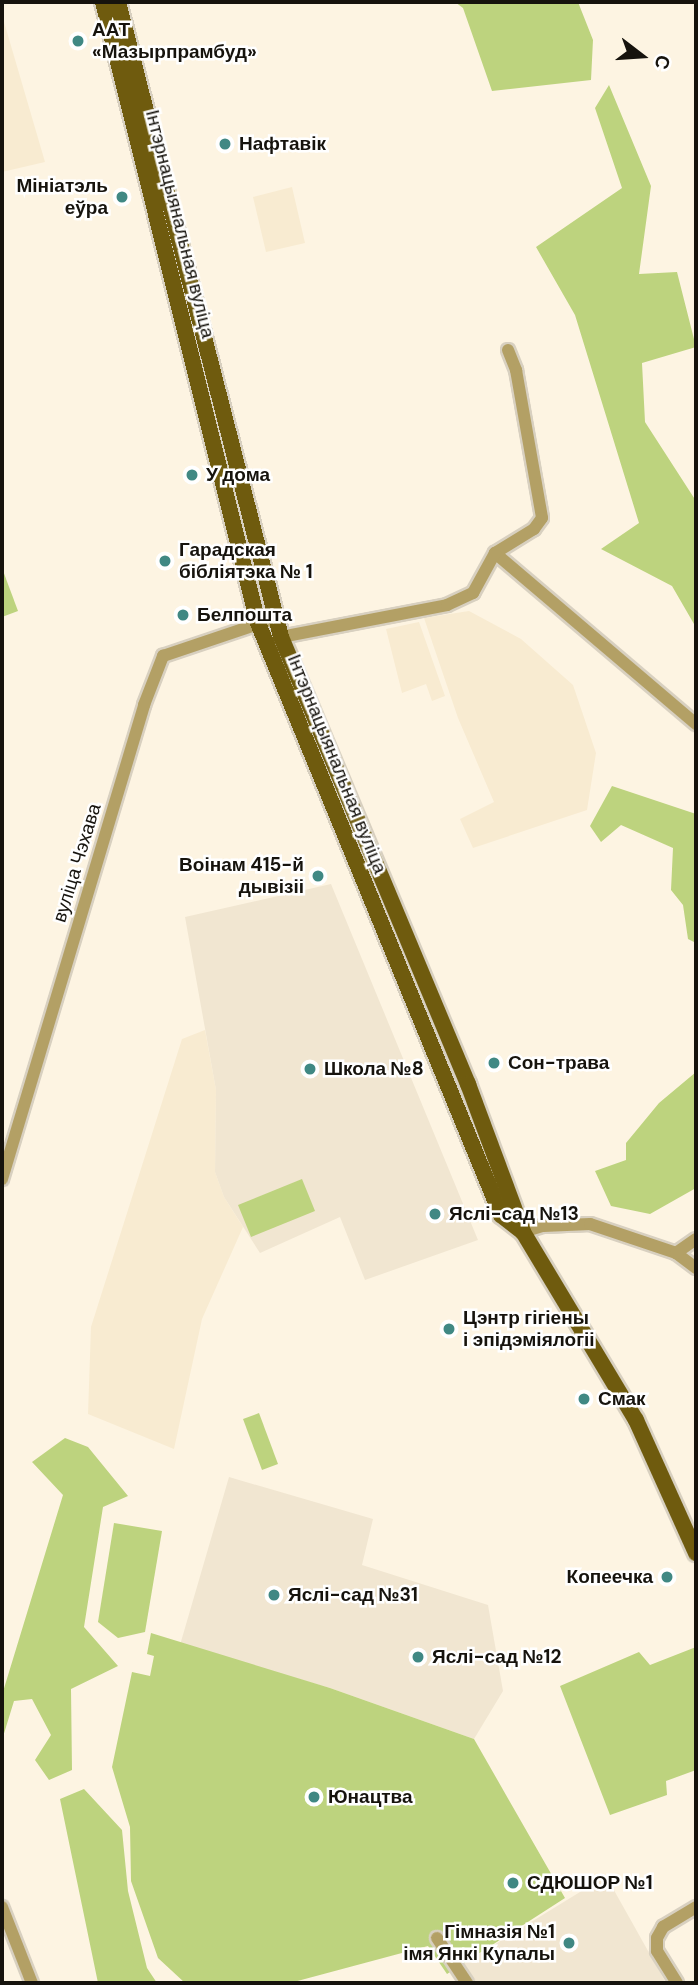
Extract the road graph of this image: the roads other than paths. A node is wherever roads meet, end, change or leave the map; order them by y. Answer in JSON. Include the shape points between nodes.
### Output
{"nodes":[{"id":1,"x":103,"y":2,"type":"edge"},
{"id":2,"x":118,"y":2,"type":"edge"},
{"id":3,"x":160,"y":190,"type":"junction"},
{"id":4,"x":508,"y":350,"type":"dead end"},
{"id":5,"x":495,"y":553,"type":"junction"},
{"id":6,"x":276,"y":618,"type":"junction"},
{"id":7,"x":258,"y":623,"type":"junction"},
{"id":8,"x":281,"y":637,"type":"junction"},
{"id":9,"x":696,"y":723,"type":"edge"},
{"id":10,"x":365,"y":868,"type":"junction"},
{"id":11,"x":2,"y":1179,"type":"edge"},
{"id":12,"x":523,"y":1232,"type":"junction"},
{"id":13,"x":696,"y":1239,"type":"edge"},
{"id":14,"x":676,"y":1252,"type":"junction"},
{"id":15,"x":696,"y":1268,"type":"edge"},
{"id":16,"x":696,"y":1553,"type":"edge"},
{"id":17,"x":2,"y":1907,"type":"edge"},
{"id":18,"x":696,"y":1907,"type":"edge"},
{"id":19,"x":437,"y":1938,"type":"dead end"},
{"id":20,"x":32,"y":1983,"type":"edge"},
{"id":21,"x":467,"y":1983,"type":"edge"},
{"id":22,"x":677,"y":1983,"type":"edge"}],
"edges":[{"from":1,"to":3,"type":"main road","name":"Інтэрнацыянальная вуліца"},
{"from":2,"to":3,"type":"main road","name":"Інтэрнацыянальная вуліца"},
{"from":3,"to":6,"type":"main road","name":"Інтэрнацыянальная вуліца"},
{"from":3,"to":7,"type":"main road","name":"Інтэрнацыянальная вуліца"},
{"from":4,"to":5,"type":"street","via":[[516,370],[542,518],[534,529]]},
{"from":5,"to":8,"type":"street","via":[[474,593],[447,605]]},
{"from":5,"to":9,"type":"street"},
{"from":6,"to":7,"type":"street"},
{"from":6,"to":8,"type":"main road","name":"Інтэрнацыянальная вуліца"},
{"from":7,"to":10,"type":"main road","name":"Інтэрнацыянальная вуліца"},
{"from":7,"to":11,"type":"street","name":"вуліца Чэхава","via":[[163,656],[144,705]]},
{"from":8,"to":10,"type":"main road","name":"Інтэрнацыянальная вуліца"},
{"from":10,"to":12,"type":"main road","name":"Інтэрнацыянальная вуліца","via":[[468,1084]]},
{"from":12,"to":14,"type":"street","via":[[543,1226],[590,1224]]},
{"from":12,"to":16,"type":"main road","name":"Інтэрнацыянальная вуліца","via":[[636,1420]]},
{"from":13,"to":14,"type":"street"},
{"from":14,"to":15,"type":"street"},
{"from":17,"to":20,"type":"street"},
{"from":18,"to":22,"type":"street","via":[[663,1927],[657,1938],[657,1951]]},
{"from":19,"to":21,"type":"street"}]}
